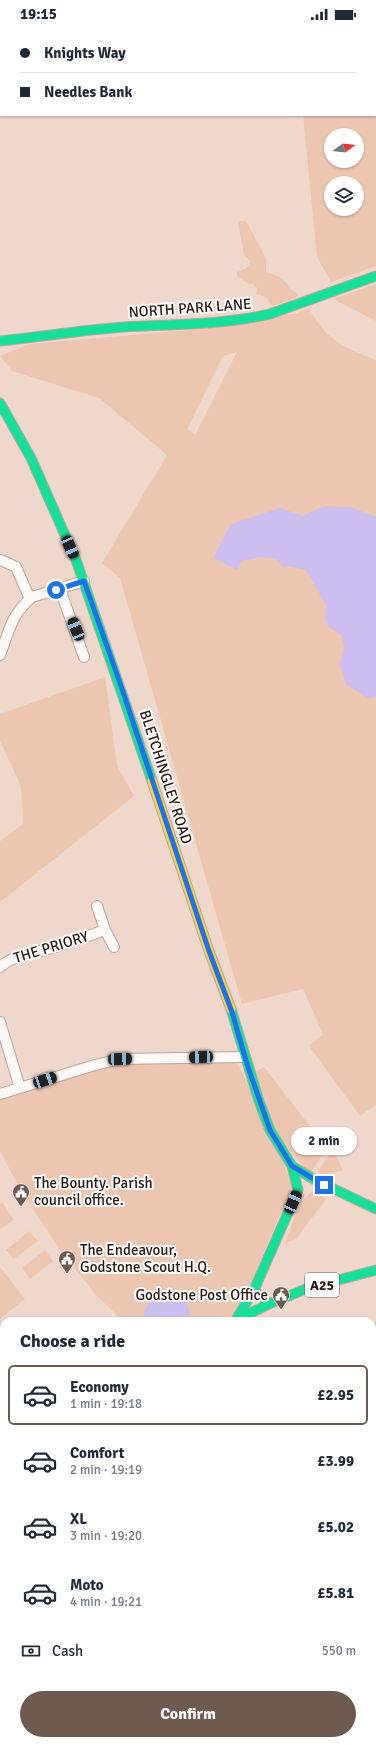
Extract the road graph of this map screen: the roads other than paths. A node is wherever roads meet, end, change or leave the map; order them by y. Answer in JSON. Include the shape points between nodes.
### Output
{"nodes":[{"id":1,"x":376,"y":276,"type":"edge"},
{"id":2,"x":0,"y":341,"type":"edge"},
{"id":3,"x":0,"y":403,"type":"edge"},
{"id":4,"x":1,"y":560,"type":"edge"},
{"id":5,"x":84,"y":581,"type":"junction"},
{"id":6,"x":60,"y":588,"type":"junction"},
{"id":7,"x":30,"y":599,"type":"junction"},
{"id":8,"x":0,"y":655,"type":"edge"},
{"id":9,"x":84,"y":656,"type":"dead end"},
{"id":10,"x":97,"y":906,"type":"dead end"},
{"id":11,"x":105,"y":930,"type":"junction"},
{"id":12,"x":114,"y":947,"type":"dead end"},
{"id":13,"x":0,"y":967,"type":"edge"},
{"id":14,"x":0,"y":1022,"type":"edge"},
{"id":15,"x":244,"y":1057,"type":"junction"},
{"id":16,"x":20,"y":1088,"type":"junction"},
{"id":17,"x":0,"y":1094,"type":"edge"},
{"id":18,"x":292,"y":1166,"type":"junction"},
{"id":19,"x":324,"y":1185,"type":"junction"},
{"id":20,"x":305,"y":1189,"type":"junction"},
{"id":21,"x":376,"y":1209,"type":"edge"},
{"id":22,"x":376,"y":1270,"type":"edge"},
{"id":23,"x":254,"y":1290,"type":"junction"},
{"id":24,"x":269,"y":1304,"type":"junction"},
{"id":25,"x":237,"y":1317,"type":"edge"},
{"id":26,"x":241,"y":1317,"type":"edge"}],
"edges":[{"from":1,"to":2,"type":"main road","name":"NORTH PARK LANE","via":[[254,318],[230,322],[122,327]]},
{"from":3,"to":5,"type":"main road","name":"BLETCHINGLEY ROAD","via":[[31,458]]},
{"from":4,"to":7,"type":"street","via":[[16,567]]},
{"from":5,"to":6,"type":"street"},
{"from":5,"to":15,"type":"main road","name":"BLETCHINGLEY ROAD","via":[[232,1012]]},
{"from":6,"to":7,"type":"street"},
{"from":6,"to":9,"type":"street"},
{"from":7,"to":8,"type":"street","via":[[11,623]]},
{"from":10,"to":11,"type":"street","name":"THE PRIORY"},
{"from":11,"to":12,"type":"street","name":"THE PRIORY"},
{"from":11,"to":13,"type":"street","name":"THE PRIORY","via":[[56,947],[17,956]]},
{"from":14,"to":16,"type":"street"},
{"from":15,"to":16,"type":"street","via":[[120,1059]]},
{"from":15,"to":18,"type":"main road","name":"BLETCHINGLEY ROAD","via":[[270,1130]]},
{"from":16,"to":17,"type":"street"},
{"from":18,"to":19,"type":"main road"},
{"from":18,"to":20,"type":"main road"},
{"from":19,"to":20,"type":"main road"},
{"from":19,"to":21,"type":"main road"},
{"from":20,"to":23,"type":"main road"},
{"from":22,"to":24,"type":"main road","number":"A25","via":[[305,1289]]},
{"from":23,"to":24,"type":"main road"},
{"from":23,"to":25,"type":"main road"},
{"from":24,"to":26,"type":"main road"}]}
